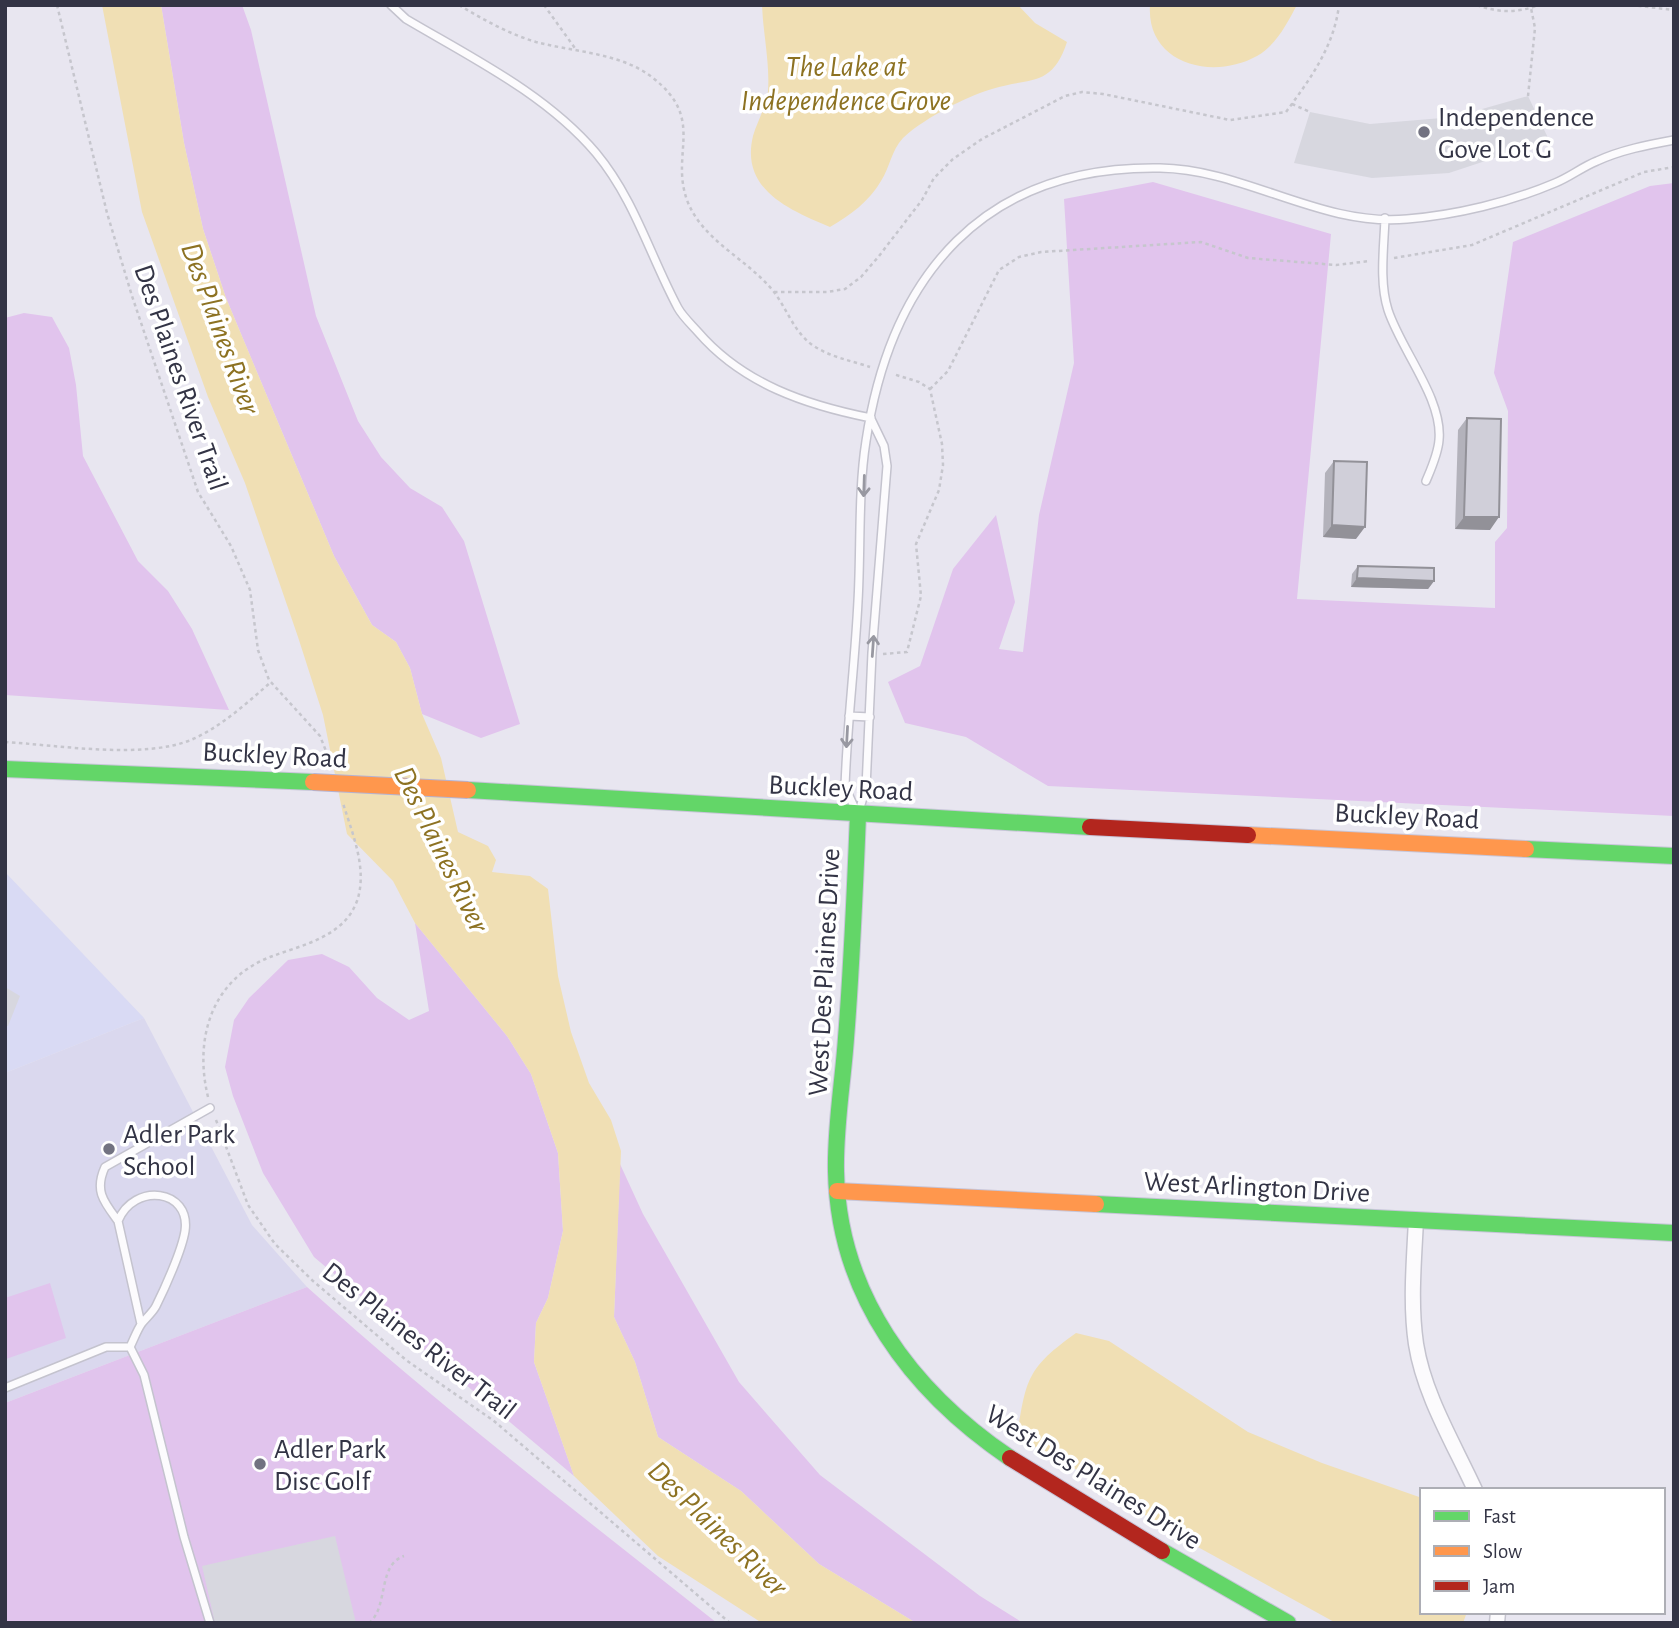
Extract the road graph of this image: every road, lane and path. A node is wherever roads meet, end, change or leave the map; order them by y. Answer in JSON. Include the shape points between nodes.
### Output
{"nodes":[{"id":1,"x":57,"y":5,"type":"edge"},
{"id":2,"x":391,"y":5,"type":"edge"},
{"id":3,"x":460,"y":5,"type":"edge"},
{"id":4,"x":544,"y":5,"type":"edge"},
{"id":5,"x":1339,"y":5,"type":"edge"},
{"id":6,"x":1477,"y":5,"type":"edge"},
{"id":7,"x":1539,"y":5,"type":"edge"},
{"id":8,"x":1632,"y":5,"type":"edge"},
{"id":9,"x":1531,"y":8,"type":"junction"},
{"id":10,"x":1674,"y":10,"type":"edge"},
{"id":11,"x":577,"y":51,"type":"junction"},
{"id":12,"x":1528,"y":96,"type":"dead end"},
{"id":13,"x":1292,"y":104,"type":"junction"},
{"id":14,"x":1310,"y":112,"type":"dead end"},
{"id":15,"x":1674,"y":140,"type":"edge"},
{"id":16,"x":1674,"y":167,"type":"edge"},
{"id":17,"x":1385,"y":218,"type":"junction"},
{"id":18,"x":1384,"y":259,"type":"junction"},
{"id":19,"x":774,"y":292,"type":"junction"},
{"id":20,"x":883,"y":371,"type":"junction"},
{"id":21,"x":930,"y":389,"type":"junction"},
{"id":22,"x":871,"y":418,"type":"junction"},
{"id":23,"x":1426,"y":481,"type":"dead end"},
{"id":24,"x":872,"y":653,"type":"junction"},
{"id":25,"x":271,"y":682,"type":"junction"},
{"id":26,"x":849,"y":716,"type":"junction"},
{"id":27,"x":870,"y":717,"type":"junction"},
{"id":28,"x":320,"y":736,"type":"dead end"},
{"id":29,"x":5,"y":741,"type":"edge"},
{"id":30,"x":5,"y":769,"type":"edge"},
{"id":31,"x":858,"y":815,"type":"junction"},
{"id":32,"x":356,"y":845,"type":"dead end"},
{"id":33,"x":1674,"y":856,"type":"edge"},
{"id":34,"x":211,"y":1108,"type":"junction"},
{"id":35,"x":837,"y":1191,"type":"junction"},
{"id":36,"x":1416,"y":1220,"type":"junction"},
{"id":37,"x":118,"y":1221,"type":"junction"},
{"id":38,"x":1674,"y":1233,"type":"edge"},
{"id":39,"x":141,"y":1324,"type":"junction"},
{"id":40,"x":130,"y":1347,"type":"junction"},
{"id":41,"x":5,"y":1388,"type":"edge"},
{"id":42,"x":1474,"y":1488,"type":"edge"},
{"id":43,"x":404,"y":1556,"type":"dead end"},
{"id":44,"x":210,"y":1623,"type":"edge"},
{"id":45,"x":369,"y":1623,"type":"edge"},
{"id":46,"x":730,"y":1623,"type":"edge"},
{"id":47,"x":1288,"y":1623,"type":"edge"}],
"edges":[{"from":1,"to":25,"type":"path","name":"Des Plaines River Trail","via":[[107,214],[132,296],[198,492],[231,546],[250,590],[258,650]]},
{"from":2,"to":22,"type":"lane","via":[[406,19],[544,103],[596,153],[635,211],[679,311],[712,348],[748,376],[779,392]]},
{"from":3,"to":11,"type":"path","via":[[509,32]]},
{"from":4,"to":11,"type":"path"},
{"from":5,"to":13,"type":"path","via":[[1337,23],[1316,72]]},
{"from":6,"to":9,"type":"path","via":[[1492,11]]},
{"from":7,"to":9,"type":"path"},
{"from":8,"to":10,"type":"path"},
{"from":9,"to":12,"type":"path","via":[[1535,28]]},
{"from":11,"to":19,"type":"path","via":[[632,66],[653,78],[677,105],[685,124],[684,190],[695,219]]},
{"from":13,"to":14,"type":"path"},
{"from":13,"to":19,"type":"path","via":[[1286,112],[1230,120],[1103,94],[1065,96],[953,159],[934,178],[879,256],[845,289]]},
{"from":15,"to":17,"type":"lane","via":[[1596,161],[1556,183],[1509,198],[1456,212],[1404,220]]},
{"from":16,"to":18,"type":"path","via":[[1644,172],[1472,245]]},
{"from":17,"to":18,"type":"lane"},
{"from":17,"to":20,"type":"lane","via":[[1353,216],[1184,169],[1112,168],[1042,184],[972,225],[930,268],[896,329]]},
{"from":18,"to":21,"type":"path","via":[[1336,265],[1248,258],[1201,242],[1018,257],[999,270],[948,371]]},
{"from":18,"to":23,"type":"lane","via":[[1387,306],[1397,336],[1437,417],[1439,440]]},
{"from":19,"to":20,"type":"path","via":[[797,331],[810,343],[830,356]]},
{"from":20,"to":21,"type":"path"},
{"from":20,"to":22,"type":"lane"},
{"from":21,"to":24,"type":"path","via":[[943,444],[943,465],[939,489],[916,544],[921,596],[918,618],[907,652]]},
{"from":24,"to":22,"type":"lane","one_way":true,"via":[[887,466]]},
{"from":22,"to":26,"type":"lane","one_way":true,"via":[[865,442]]},
{"from":24,"to":27,"type":"lane"},
{"from":25,"to":28,"type":"path","name":"Des Plaines River Trail"},
{"from":25,"to":29,"type":"path","via":[[233,715],[179,744],[148,749]]},
{"from":26,"to":27,"type":"lane"},
{"from":26,"to":31,"type":"lane","one_way":true,"via":[[845,787]]},
{"from":27,"to":31,"type":"lane","via":[[866,788]]},
{"from":30,"to":31,"type":"street","name":"Buckley Road","bridge":true,"via":[[468,790]]},
{"from":31,"to":33,"type":"street","name":"Buckley Road"},
{"from":31,"to":35,"type":"street","name":"West Des Plaines Drive"},
{"from":32,"to":34,"type":"path","name":"Des Plaines River Trail","via":[[361,864],[357,900],[348,918],[310,944],[243,970],[216,999],[203,1042],[204,1080]]},
{"from":34,"to":37,"type":"lane","via":[[105,1167],[98,1182],[101,1198]]},
{"from":34,"to":46,"type":"path","name":"Des Plaines River Trail","via":[[248,1205],[275,1244],[313,1282],[396,1351],[494,1421]]},
{"from":35,"to":36,"type":"street","name":"West Arlington Drive"},
{"from":35,"to":47,"type":"street","name":"West Des Plaines Drive","via":[[849,1258],[870,1316],[927,1392],[996,1451]]},
{"from":36,"to":38,"type":"street","name":"West Arlington Drive"},
{"from":36,"to":42,"type":"street","via":[[1412,1311],[1417,1347],[1425,1378]]},
{"from":37,"to":39,"type":"lane"},
{"from":37,"to":39,"type":"lane","via":[[124,1208],[145,1195],[170,1198],[185,1218],[185,1232],[155,1308]]},
{"from":39,"to":40,"type":"lane"},
{"from":40,"to":41,"type":"lane","via":[[106,1347]]},
{"from":40,"to":44,"type":"lane","via":[[144,1375]]},
{"from":43,"to":45,"type":"path","via":[[390,1568]]}]}
